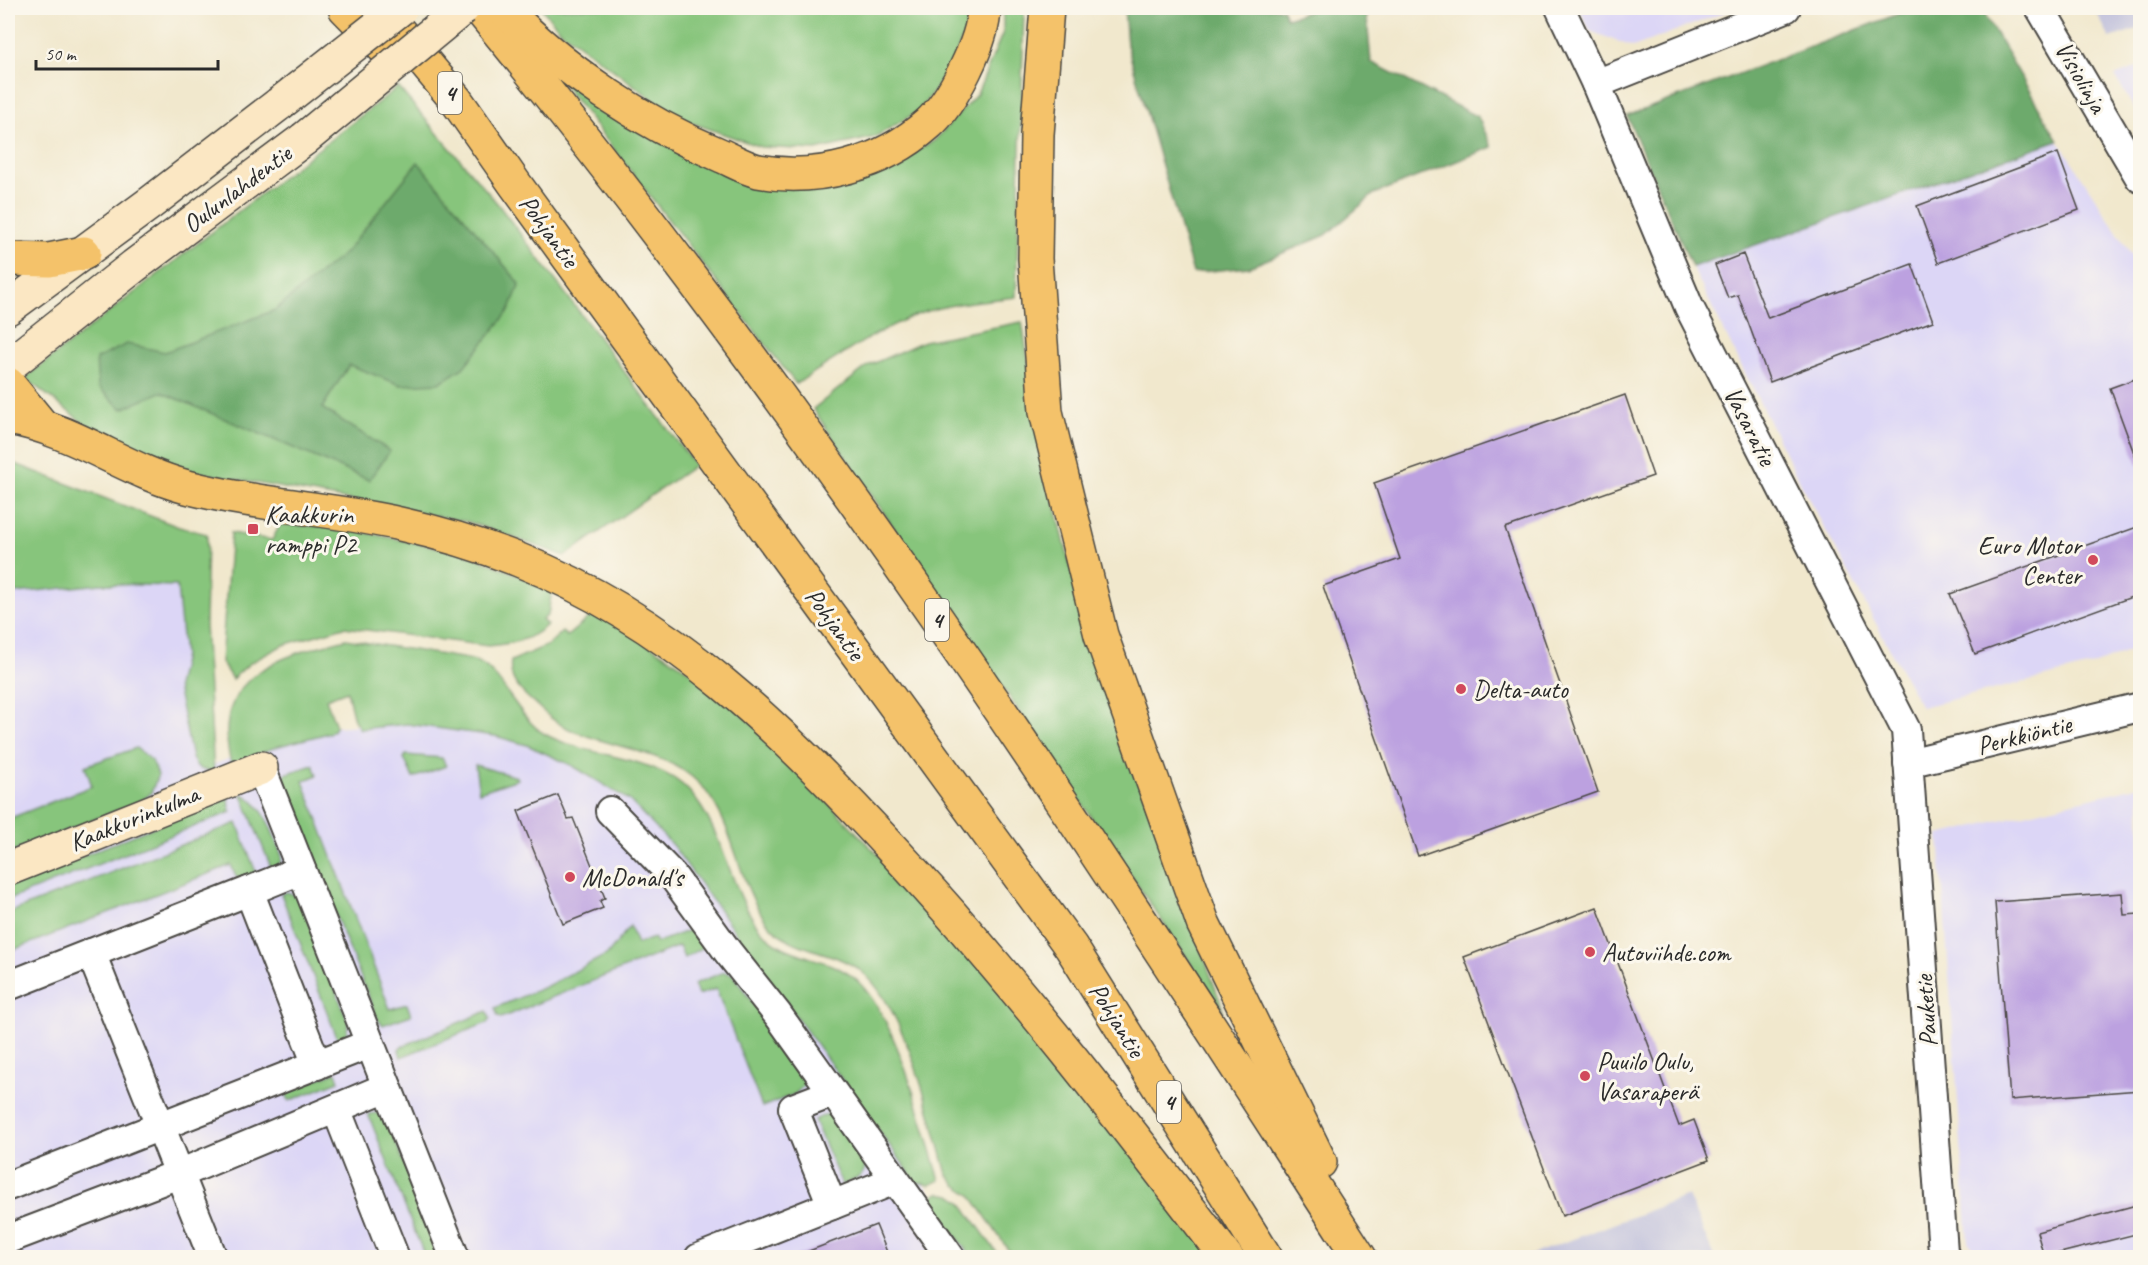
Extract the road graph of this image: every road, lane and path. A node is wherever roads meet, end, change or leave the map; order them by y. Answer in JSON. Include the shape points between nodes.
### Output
{"nodes":[{"id":1,"x":345,"y":8,"type":"edge"},
{"id":2,"x":379,"y":8,"type":"edge"},
{"id":3,"x":401,"y":8,"type":"edge"},
{"id":4,"x":463,"y":8,"type":"edge"},
{"id":5,"x":479,"y":8,"type":"edge"},
{"id":6,"x":503,"y":8,"type":"edge"},
{"id":7,"x":984,"y":8,"type":"edge"},
{"id":8,"x":1047,"y":8,"type":"edge"},
{"id":9,"x":1560,"y":8,"type":"edge"},
{"id":10,"x":1786,"y":8,"type":"edge"},
{"id":11,"x":2040,"y":8,"type":"edge"},
{"id":12,"x":1596,"y":84,"type":"junction"},
{"id":13,"x":2140,"y":178,"type":"edge"},
{"id":14,"x":514,"y":184,"type":"junction"},
{"id":15,"x":84,"y":253,"type":"junction"},
{"id":16,"x":8,"y":259,"type":"edge"},
{"id":17,"x":8,"y":308,"type":"edge"},
{"id":18,"x":8,"y":366,"type":"edge"},
{"id":19,"x":8,"y":384,"type":"edge"},
{"id":20,"x":8,"y":418,"type":"edge"},
{"id":21,"x":40,"y":423,"type":"junction"},
{"id":22,"x":2140,"y":706,"type":"edge"},
{"id":23,"x":1908,"y":763,"type":"junction"},
{"id":24,"x":261,"y":768,"type":"joint"},
{"id":25,"x":610,"y":811,"type":"dead end"},
{"id":26,"x":8,"y":869,"type":"edge"},
{"id":27,"x":301,"y":870,"type":"junction"},
{"id":28,"x":249,"y":891,"type":"junction"},
{"id":29,"x":91,"y":952,"type":"junction"},
{"id":30,"x":8,"y":986,"type":"edge"},
{"id":31,"x":369,"y":1044,"type":"junction"},
{"id":32,"x":317,"y":1065,"type":"junction"},
{"id":33,"x":387,"y":1088,"type":"junction"},
{"id":34,"x":832,"y":1093,"type":"junction"},
{"id":35,"x":337,"y":1110,"type":"junction"},
{"id":36,"x":160,"y":1126,"type":"junction"},
{"id":37,"x":179,"y":1174,"type":"junction"},
{"id":38,"x":895,"y":1180,"type":"junction"},
{"id":39,"x":8,"y":1186,"type":"edge"},
{"id":40,"x":832,"y":1205,"type":"junction"},
{"id":41,"x":8,"y":1239,"type":"edge"},
{"id":42,"x":213,"y":1257,"type":"edge"},
{"id":43,"x":396,"y":1257,"type":"edge"},
{"id":44,"x":455,"y":1257,"type":"edge"},
{"id":45,"x":699,"y":1257,"type":"edge"},
{"id":46,"x":951,"y":1257,"type":"edge"},
{"id":47,"x":1227,"y":1257,"type":"edge"},
{"id":48,"x":1266,"y":1257,"type":"edge"},
{"id":49,"x":1360,"y":1257,"type":"edge"},
{"id":50,"x":1366,"y":1257,"type":"edge"},
{"id":51,"x":1946,"y":1257,"type":"edge"}],
"edges":[{"from":1,"to":14,"type":"highway"},
{"from":2,"to":14,"type":"highway","name":"Pohjantie","number":"4","via":[[456,100]]},
{"from":3,"to":15,"type":"main road","name":"Oulunlahdentie","bridge":true},
{"from":4,"to":18,"type":"main road","name":"Oulunlahdentie","bridge":true,"via":[[304,139]]},
{"from":5,"to":49,"type":"highway","number":"4","via":[[567,115],[748,352],[940,624],[1150,932]]},
{"from":6,"to":7,"type":"highway","via":[[562,61],[688,142],[756,170],[790,174],[838,169],[878,158],[914,136],[943,111],[965,71]]},
{"from":8,"to":50,"type":"highway","via":[[1037,134],[1035,259],[1047,412],[1101,636],[1203,923]]},
{"from":9,"to":12,"type":"street","name":"Vasaratie"},
{"from":10,"to":12,"type":"street"},
{"from":11,"to":13,"type":"street","name":"Visiolinja"},
{"from":12,"to":23,"type":"street","name":"Vasaratie","via":[[1689,307],[1906,730]]},
{"from":14,"to":48,"type":"highway","name":"Pohjantie","number":"4","via":[[1071,947]]},
{"from":15,"to":16,"type":"highway","via":[[49,260]]},
{"from":15,"to":17,"type":"main road","name":"Oulunlahdentie"},
{"from":19,"to":21,"type":"highway"},
{"from":20,"to":21,"type":"highway"},
{"from":21,"to":47,"type":"highway","via":[[149,474],[186,486],[398,523],[464,540],[521,561],[609,602],[709,670],[829,780],[996,964]]},
{"from":22,"to":23,"type":"street","name":"Perkkiöntie"},
{"from":23,"to":51,"type":"street","name":"Pauketie"},
{"from":24,"to":26,"type":"main road","name":"Kaakkurinkulma"},
{"from":24,"to":27,"type":"street"},
{"from":25,"to":34,"type":"street","via":[[672,875]]},
{"from":27,"to":28,"type":"street"},
{"from":27,"to":31,"type":"street"},
{"from":28,"to":29,"type":"street"},
{"from":28,"to":32,"type":"street"},
{"from":29,"to":30,"type":"street"},
{"from":29,"to":36,"type":"street"},
{"from":31,"to":32,"type":"street"},
{"from":31,"to":33,"type":"street"},
{"from":32,"to":36,"type":"street"},
{"from":33,"to":35,"type":"street"},
{"from":33,"to":44,"type":"street"},
{"from":34,"to":38,"type":"street"},
{"from":34,"to":40,"type":"street","via":[[793,1108]]},
{"from":35,"to":37,"type":"street"},
{"from":35,"to":43,"type":"street"},
{"from":36,"to":37,"type":"street"},
{"from":36,"to":39,"type":"street"},
{"from":37,"to":41,"type":"street"},
{"from":37,"to":42,"type":"street"},
{"from":38,"to":40,"type":"street"},
{"from":38,"to":46,"type":"street"},
{"from":40,"to":45,"type":"street"}]}
